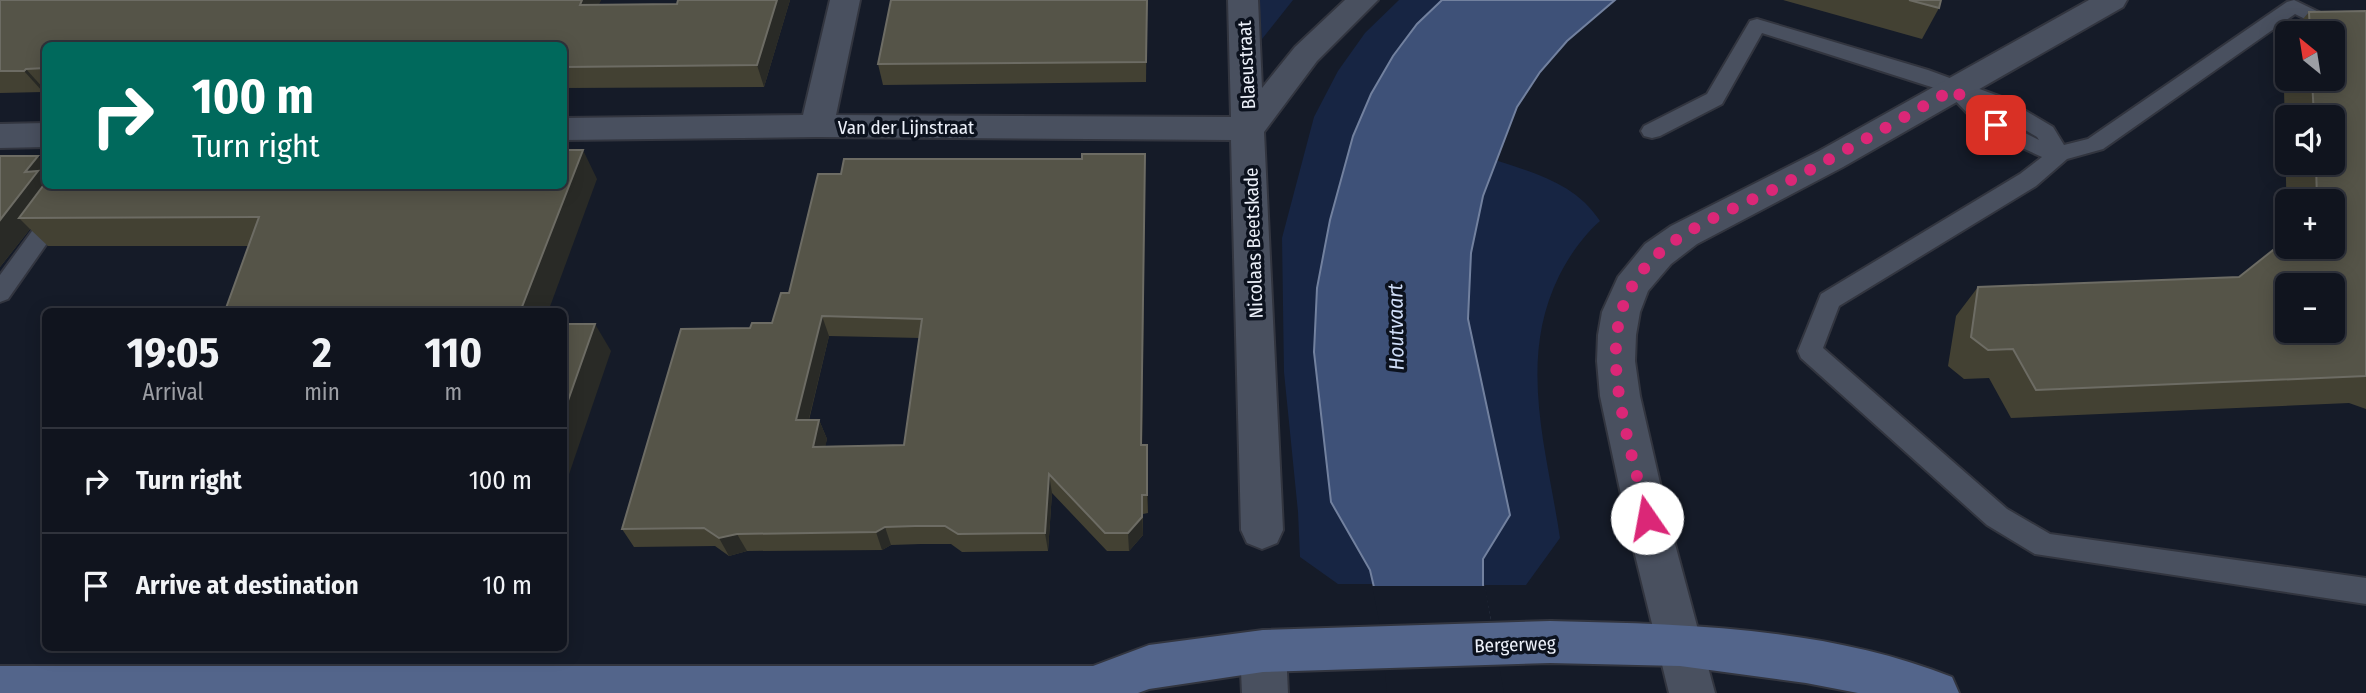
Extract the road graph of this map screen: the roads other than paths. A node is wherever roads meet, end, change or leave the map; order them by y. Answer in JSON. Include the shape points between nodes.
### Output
{"nodes":[{"id":1,"x":845,"y":0,"type":"edge"},
{"id":2,"x":1243,"y":0,"type":"edge"},
{"id":3,"x":1363,"y":0,"type":"edge"},
{"id":4,"x":2112,"y":0,"type":"edge"},
{"id":5,"x":2366,"y":43,"type":"edge"},
{"id":6,"x":1954,"y":89,"type":"junction"},
{"id":7,"x":817,"y":126,"type":"junction"},
{"id":8,"x":567,"y":129,"type":"edge"},
{"id":9,"x":1249,"y":129,"type":"junction"},
{"id":10,"x":1652,"y":131,"type":"dead end"},
{"id":11,"x":42,"y":135,"type":"edge"},
{"id":12,"x":0,"y":136,"type":"edge"},
{"id":13,"x":2059,"y":154,"type":"junction"},
{"id":14,"x":74,"y":189,"type":"edge"},
{"id":15,"x":0,"y":293,"type":"edge"},
{"id":16,"x":1262,"y":530,"type":"dead end"},
{"id":17,"x":2366,"y":591,"type":"edge"},
{"id":18,"x":1680,"y":645,"type":"junction"},
{"id":19,"x":1264,"y":672,"type":"edge"},
{"id":20,"x":0,"y":688,"type":"edge"},
{"id":21,"x":1097,"y":691,"type":"edge"},
{"id":22,"x":1692,"y":693,"type":"edge"},
{"id":23,"x":1936,"y":693,"type":"edge"}],
"edges":[{"from":1,"to":7,"type":"street"},
{"from":2,"to":9,"type":"street","name":"Blaeustraat"},
{"from":3,"to":9,"type":"street","via":[[1307,54]]},
{"from":4,"to":6,"type":"street"},
{"from":5,"to":13,"type":"lane","via":[[2294,6],[2095,144]]},
{"from":6,"to":10,"type":"lane","via":[[1757,25],[1715,99]]},
{"from":6,"to":13,"type":"lane","via":[[1978,114],[2031,148]]},
{"from":6,"to":18,"type":"street","via":[[1684,235],[1658,254],[1631,287],[1617,335],[1617,373]]},
{"from":7,"to":8,"type":"street","name":"Van der Lijnstraat"},
{"from":7,"to":9,"type":"street","name":"Van der Lijnstraat"},
{"from":9,"to":16,"type":"street","name":"Nicolaas Beetskade"},
{"from":11,"to":12,"type":"street"},
{"from":13,"to":17,"type":"lane","via":[[2028,180],[1829,300],[1810,351],[1997,517],[2045,545]]},
{"from":14,"to":15,"type":"lane"},
{"from":18,"to":19,"type":"main road","name":"Bergerweg","via":[[1376,646]]},
{"from":18,"to":22,"type":"street"},
{"from":18,"to":23,"type":"main road","name":"Bergerweg","via":[[1863,671]]},
{"from":19,"to":21,"type":"main road","name":"Bergerweg","via":[[1149,667]]},
{"from":20,"to":21,"type":"main road","name":"Bergerweg"}]}
